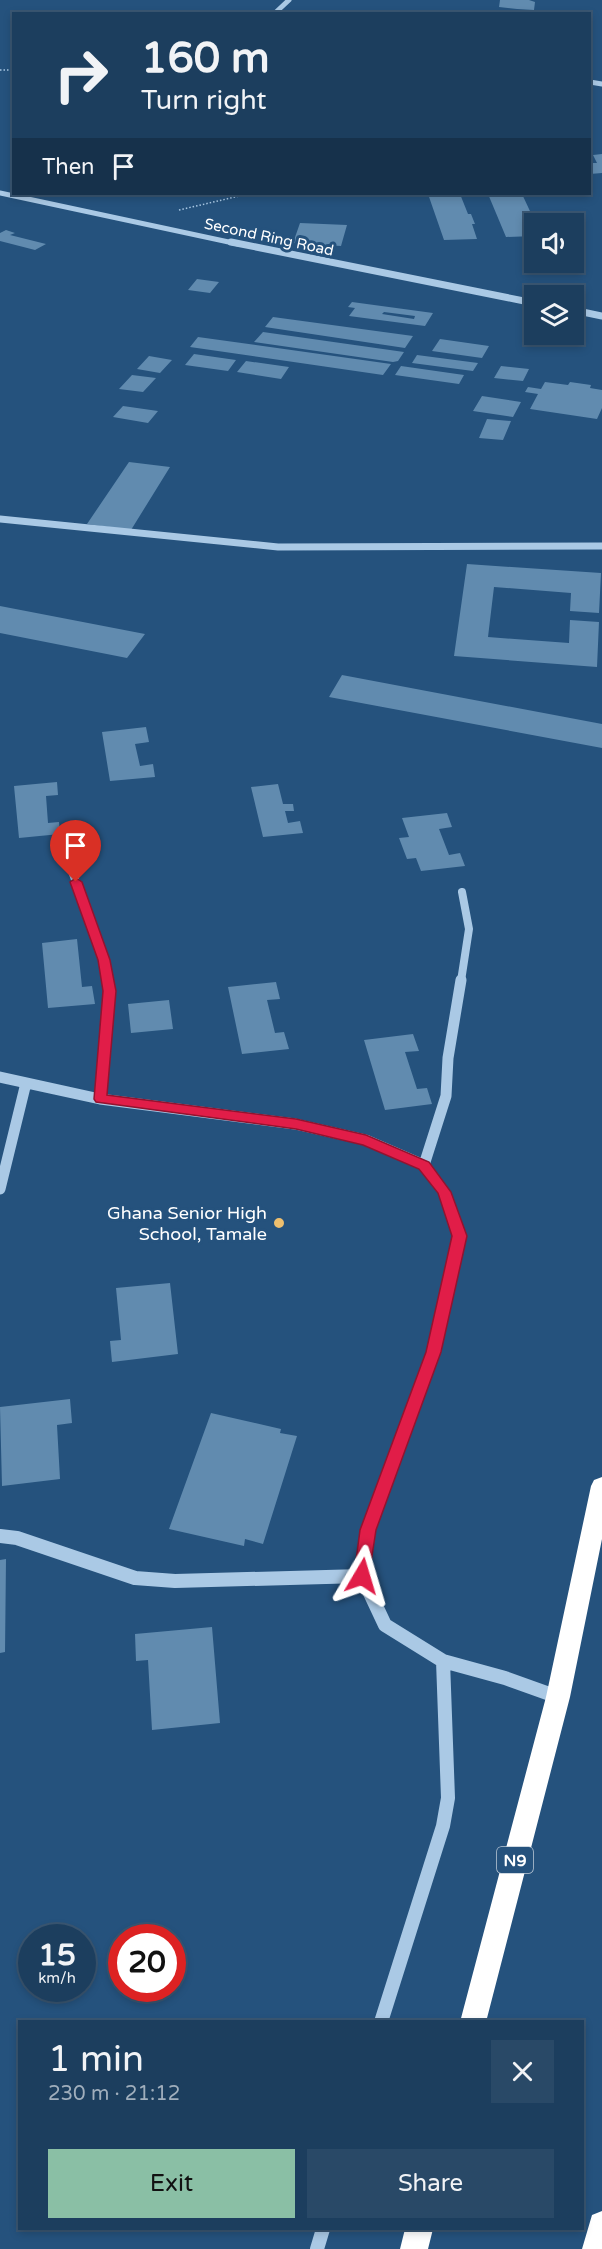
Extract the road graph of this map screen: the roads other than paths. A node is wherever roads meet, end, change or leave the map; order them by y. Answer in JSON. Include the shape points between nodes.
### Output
{"nodes":[{"id":1,"x":290,"y":0,"type":"edge"},
{"id":2,"x":276,"y":12,"type":"edge"},
{"id":3,"x":0,"y":193,"type":"edge"},
{"id":4,"x":524,"y":301,"type":"edge"},
{"id":5,"x":584,"y":312,"type":"edge"},
{"id":6,"x":602,"y":316,"type":"edge"},
{"id":7,"x":0,"y":519,"type":"edge"},
{"id":8,"x":602,"y":546,"type":"edge"},
{"id":9,"x":69,"y":863,"type":"dead end"},
{"id":10,"x":462,"y":892,"type":"dead end"},
{"id":11,"x":0,"y":1077,"type":"edge"},
{"id":12,"x":26,"y":1083,"type":"junction"},
{"id":13,"x":100,"y":1099,"type":"junction"},
{"id":14,"x":424,"y":1165,"type":"junction"},
{"id":15,"x":0,"y":1189,"type":"edge"},
{"id":16,"x":602,"y":1486,"type":"edge"},
{"id":17,"x":0,"y":1536,"type":"edge"},
{"id":18,"x":362,"y":1576,"type":"junction"},
{"id":19,"x":443,"y":1661,"type":"junction"},
{"id":20,"x":558,"y":1697,"type":"junction"},
{"id":21,"x":382,"y":2020,"type":"edge"},
{"id":22,"x":474,"y":2020,"type":"edge"},
{"id":23,"x":602,"y":2225,"type":"edge"},
{"id":24,"x":322,"y":2230,"type":"edge"},
{"id":25,"x":419,"y":2230,"type":"edge"},
{"id":26,"x":317,"y":2249,"type":"edge"},
{"id":27,"x":414,"y":2249,"type":"edge"},
{"id":28,"x":596,"y":2249,"type":"edge"}],
"edges":[{"from":1,"to":2,"type":"street"},
{"from":3,"to":4,"type":"street","name":"Second Ring Road"},
{"from":5,"to":6,"type":"street"},
{"from":7,"to":8,"type":"street","via":[[278,547]]},
{"from":9,"to":13,"type":"street","via":[[104,960],[110,991]]},
{"from":10,"to":14,"type":"street","via":[[469,929],[467,947],[447,1058],[446,1096]]},
{"from":11,"to":12,"type":"street"},
{"from":12,"to":13,"type":"street"},
{"from":12,"to":15,"type":"street"},
{"from":13,"to":14,"type":"street","via":[[296,1124],[366,1140]]},
{"from":14,"to":18,"type":"street","via":[[444,1192],[459,1236],[434,1352],[368,1530]]},
{"from":16,"to":20,"type":"highway","number":"N9"},
{"from":17,"to":18,"type":"street","via":[[62,1552],[135,1578],[175,1581]]},
{"from":18,"to":19,"type":"street","via":[[385,1625]]},
{"from":19,"to":20,"type":"street"},
{"from":19,"to":21,"type":"street","via":[[448,1798],[443,1826]]},
{"from":20,"to":22,"type":"highway","number":"N9"},
{"from":23,"to":28,"type":"highway"},
{"from":24,"to":26,"type":"street"},
{"from":25,"to":27,"type":"highway"}]}
